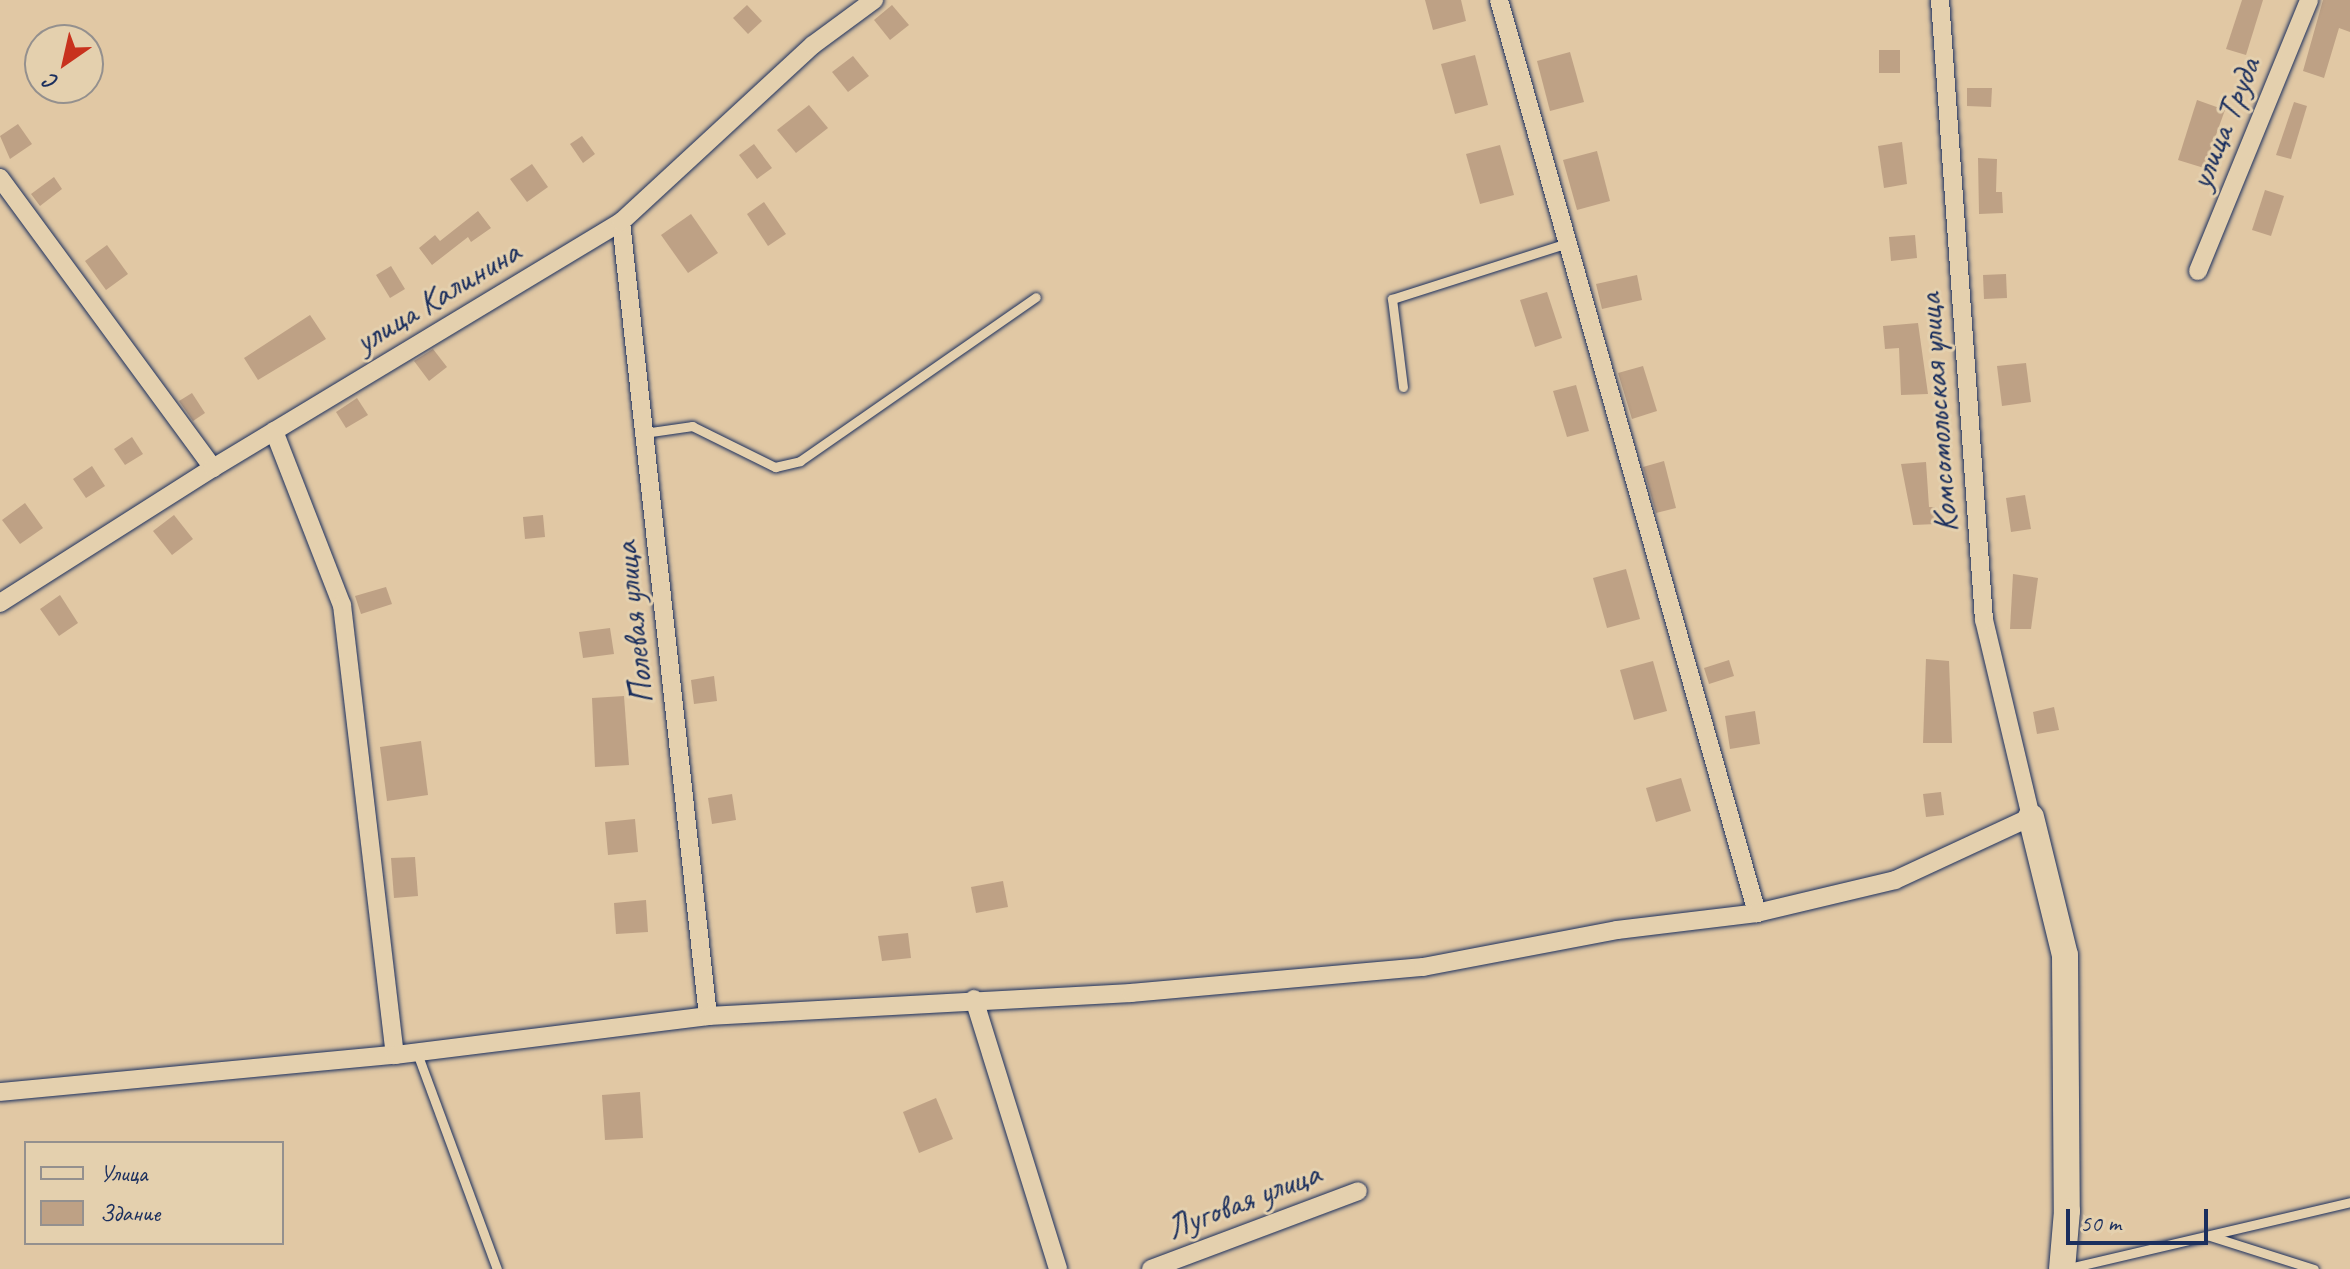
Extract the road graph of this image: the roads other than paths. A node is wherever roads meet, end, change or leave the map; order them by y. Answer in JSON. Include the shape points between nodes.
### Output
{"nodes":[{"id":1,"x":874,"y":0,"type":"edge"},
{"id":2,"x":1499,"y":0,"type":"edge"},
{"id":3,"x":1940,"y":0,"type":"edge"},
{"id":4,"x":2309,"y":0,"type":"edge"},
{"id":5,"x":0,"y":178,"type":"edge"},
{"id":6,"x":621,"y":222,"type":"junction"},
{"id":7,"x":1568,"y":243,"type":"junction"},
{"id":8,"x":2198,"y":271,"type":"dead end"},
{"id":9,"x":1036,"y":297,"type":"dead end"},
{"id":10,"x":1403,"y":387,"type":"dead end"},
{"id":11,"x":274,"y":431,"type":"junction"},
{"id":12,"x":644,"y":433,"type":"junction"},
{"id":13,"x":213,"y":468,"type":"junction"},
{"id":14,"x":0,"y":603,"type":"edge"},
{"id":15,"x":2031,"y":817,"type":"junction"},
{"id":16,"x":1757,"y":913,"type":"junction"},
{"id":17,"x":974,"y":999,"type":"junction"},
{"id":18,"x":708,"y":1016,"type":"junction"},
{"id":19,"x":417,"y":1053,"type":"junction"},
{"id":20,"x":395,"y":1055,"type":"junction"},
{"id":21,"x":0,"y":1092,"type":"edge"},
{"id":22,"x":1358,"y":1191,"type":"dead end"},
{"id":23,"x":2350,"y":1202,"type":"edge"},
{"id":24,"x":2208,"y":1235,"type":"junction"},
{"id":25,"x":497,"y":1269,"type":"edge"},
{"id":26,"x":1058,"y":1269,"type":"edge"},
{"id":27,"x":1151,"y":1269,"type":"edge"},
{"id":28,"x":2063,"y":1269,"type":"edge"},
{"id":29,"x":2314,"y":1269,"type":"edge"}],
"edges":[{"from":1,"to":6,"type":"street","name":"улица Калинина","via":[[813,45]]},
{"from":2,"to":7,"type":"street"},
{"from":3,"to":15,"type":"street","name":"Комсомольская улица","via":[[1984,620]]},
{"from":4,"to":8,"type":"street","name":"улица Труда"},
{"from":5,"to":13,"type":"street"},
{"from":6,"to":11,"type":"street","name":"улица Калинина"},
{"from":6,"to":12,"type":"street","name":"Полевая улица"},
{"from":7,"to":10,"type":"lane","via":[[1392,299]]},
{"from":7,"to":16,"type":"street"},
{"from":9,"to":12,"type":"lane","via":[[800,461],[775,467],[692,426]]},
{"from":11,"to":13,"type":"street","name":"улица Калинина"},
{"from":11,"to":20,"type":"street","via":[[342,605]]},
{"from":12,"to":18,"type":"street","name":"Полевая улица"},
{"from":13,"to":14,"type":"street","name":"улица Калинина"},
{"from":15,"to":16,"type":"street","via":[[1895,880]]},
{"from":15,"to":28,"type":"street","via":[[2065,955]]},
{"from":16,"to":17,"type":"street","via":[[1617,930],[1423,967],[1131,993]]},
{"from":17,"to":18,"type":"street"},
{"from":17,"to":26,"type":"street"},
{"from":18,"to":19,"type":"street"},
{"from":19,"to":20,"type":"street"},
{"from":19,"to":25,"type":"lane"},
{"from":20,"to":21,"type":"street"},
{"from":22,"to":27,"type":"street","name":"Луговая улица"},
{"from":23,"to":24,"type":"lane"},
{"from":24,"to":28,"type":"lane"},
{"from":24,"to":29,"type":"lane"}]}
